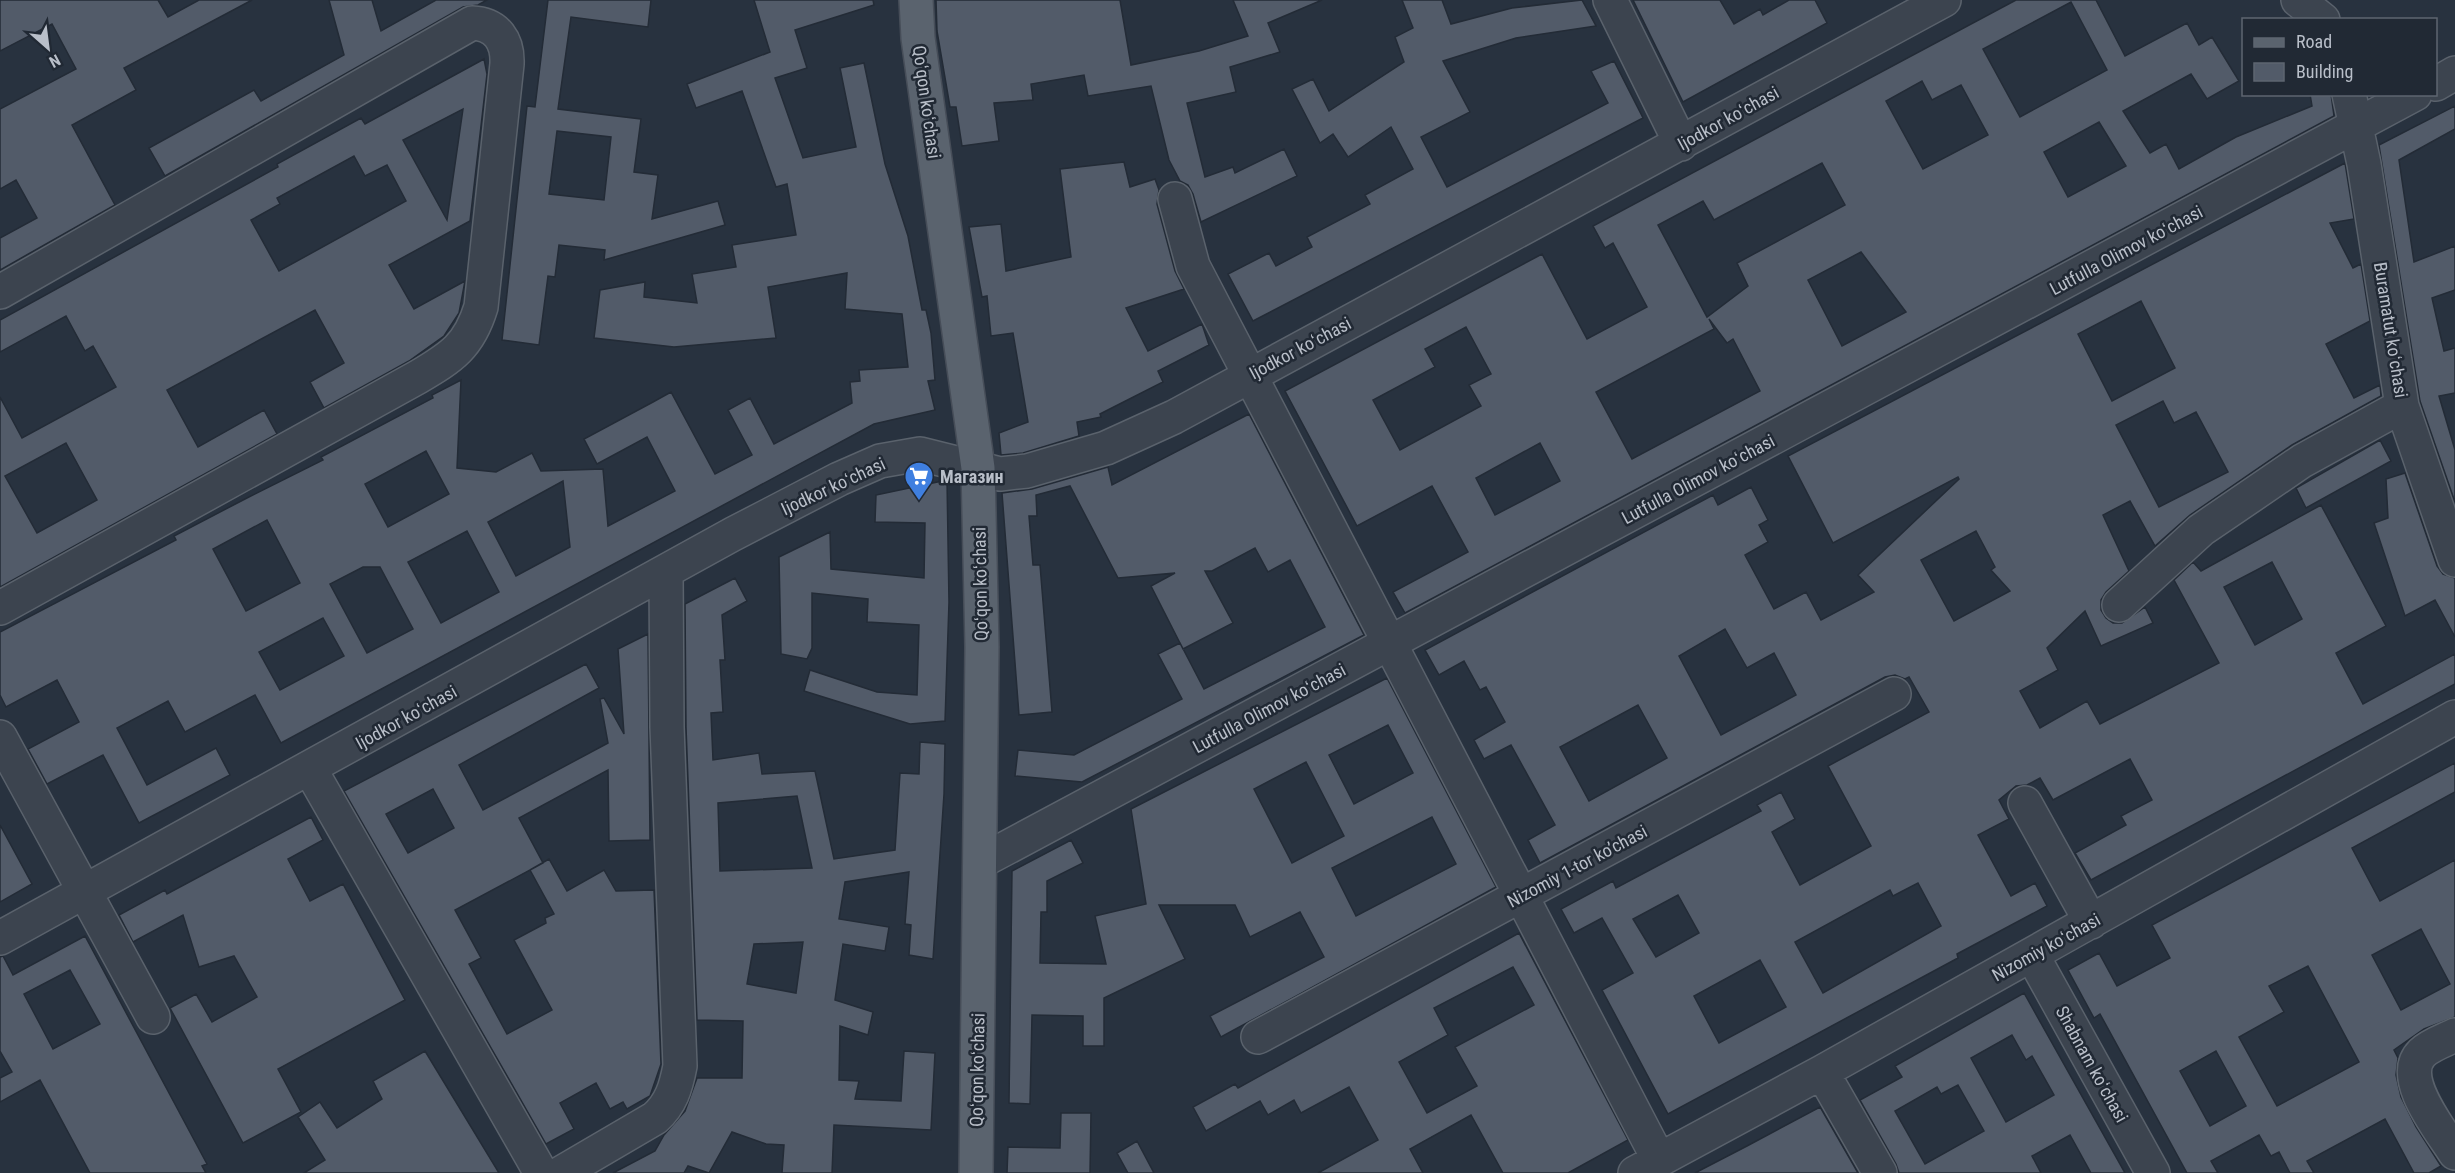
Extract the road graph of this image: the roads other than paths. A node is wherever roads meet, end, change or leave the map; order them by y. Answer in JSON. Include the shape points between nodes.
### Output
{"nodes":[{"id":1,"x":916,"y":0,"type":"edge"},
{"id":2,"x":1610,"y":0,"type":"edge"},
{"id":3,"x":1944,"y":0,"type":"edge"},
{"id":4,"x":2298,"y":0,"type":"edge"},
{"id":5,"x":2320,"y":18,"type":"edge"},
{"id":6,"x":2455,"y":73,"type":"edge"},
{"id":7,"x":2437,"y":83,"type":"edge"},
{"id":8,"x":2349,"y":96,"type":"edge"},
{"id":9,"x":2411,"y":96,"type":"edge"},
{"id":10,"x":2355,"y":127,"type":"junction"},
{"id":11,"x":1681,"y":144,"type":"junction"},
{"id":12,"x":1175,"y":199,"type":"dead end"},
{"id":13,"x":0,"y":292,"type":"edge"},
{"id":14,"x":1251,"y":375,"type":"junction"},
{"id":15,"x":2402,"y":406,"type":"junction"},
{"id":16,"x":978,"y":468,"type":"junction"},
{"id":17,"x":2455,"y":560,"type":"edge"},
{"id":18,"x":666,"y":571,"type":"junction"},
{"id":19,"x":2119,"y":605,"type":"dead end"},
{"id":20,"x":0,"y":608,"type":"edge"},
{"id":21,"x":1391,"y":644,"type":"junction"},
{"id":22,"x":1894,"y":694,"type":"dead end"},
{"id":23,"x":2455,"y":717,"type":"edge"},
{"id":24,"x":0,"y":737,"type":"edge"},
{"id":25,"x":310,"y":770,"type":"junction"},
{"id":26,"x":2025,"y":803,"type":"dead end"},
{"id":27,"x":980,"y":862,"type":"junction"},
{"id":28,"x":85,"y":891,"type":"junction"},
{"id":29,"x":1520,"y":897,"type":"junction"},
{"id":30,"x":2091,"y":922,"type":"junction"},
{"id":31,"x":0,"y":938,"type":"edge"},
{"id":32,"x":2032,"y":955,"type":"junction"},
{"id":33,"x":153,"y":1017,"type":"dead end"},
{"id":34,"x":2455,"y":1035,"type":"edge"},
{"id":35,"x":1258,"y":1037,"type":"dead end"},
{"id":36,"x":1822,"y":1072,"type":"junction"},
{"id":37,"x":2455,"y":1154,"type":"edge"},
{"id":38,"x":1647,"y":1167,"type":"edge"},
{"id":39,"x":541,"y":1173,"type":"edge"},
{"id":40,"x":561,"y":1173,"type":"edge"},
{"id":41,"x":976,"y":1173,"type":"edge"},
{"id":42,"x":1880,"y":1173,"type":"edge"},
{"id":43,"x":2153,"y":1173,"type":"edge"}],
"edges":[{"from":1,"to":16,"type":"main road","name":"Qoʻqon koʻchasi"},
{"from":2,"to":11,"type":"street"},
{"from":3,"to":11,"type":"street","name":"Ijodkor koʻchasi"},
{"from":4,"to":5,"type":"street"},
{"from":6,"to":7,"type":"street"},
{"from":8,"to":10,"type":"street","name":"Buramatut koʻchasi"},
{"from":9,"to":10,"type":"street","name":"Lutfulla Olimov koʻchasi"},
{"from":10,"to":15,"type":"street","name":"Buramatut koʻchasi","via":[[2370,197]]},
{"from":10,"to":21,"type":"street","name":"Lutfulla Olimov koʻchasi"},
{"from":11,"to":14,"type":"street","name":"Ijodkor koʻchasi"},
{"from":12,"to":14,"type":"street","via":[[1193,266]]},
{"from":13,"to":20,"type":"street","via":[[472,23],[492,27],[502,38],[507,64],[481,307],[474,330],[461,348],[418,377]]},
{"from":14,"to":16,"type":"street","name":"Ijodkor koʻchasi","via":[[1106,448],[1027,471],[1000,474]]},
{"from":14,"to":21,"type":"street"},
{"from":15,"to":17,"type":"street","name":"Buramatut koʻchasi"},
{"from":15,"to":19,"type":"street","via":[[2302,460],[2201,530]]},
{"from":16,"to":18,"type":"street","name":"Ijodkor koʻchasi","via":[[920,454],[880,461]]},
{"from":16,"to":27,"type":"main road","name":"Qoʻqon koʻchasi","via":[[982,647]]},
{"from":18,"to":25,"type":"street","name":"Ijodkor koʻchasi"},
{"from":18,"to":40,"type":"street","via":[[667,727],[680,1066],[666,1108],[655,1118]]},
{"from":21,"to":27,"type":"street","name":"Lutfulla Olimov koʻchasi"},
{"from":21,"to":29,"type":"street"},
{"from":22,"to":29,"type":"street","name":"Nizomiy 1-tor koʼchasi"},
{"from":23,"to":30,"type":"street","name":"Nizomiy koʻchasi"},
{"from":24,"to":28,"type":"street"},
{"from":25,"to":28,"type":"street","name":"Ijodkor koʻchasi"},
{"from":25,"to":39,"type":"street"},
{"from":26,"to":30,"type":"street"},
{"from":27,"to":41,"type":"main road","name":"Qoʻqon koʻchasi"},
{"from":28,"to":31,"type":"street","name":"Ijodkor koʻchasi"},
{"from":28,"to":33,"type":"street"},
{"from":29,"to":35,"type":"street","name":"Nizomiy 1-tor koʼchasi"},
{"from":29,"to":38,"type":"street"},
{"from":30,"to":32,"type":"street","name":"Nizomiy koʻchasi"},
{"from":32,"to":36,"type":"street","name":"Nizomiy koʻchasi"},
{"from":32,"to":43,"type":"street","name":"Shabnam koʻchasi"},
{"from":34,"to":37,"type":"street","via":[[2423,1052],[2413,1070],[2415,1085]]},
{"from":36,"to":38,"type":"street","name":"Nizomiy koʻchasi"},
{"from":36,"to":42,"type":"street"}]}
